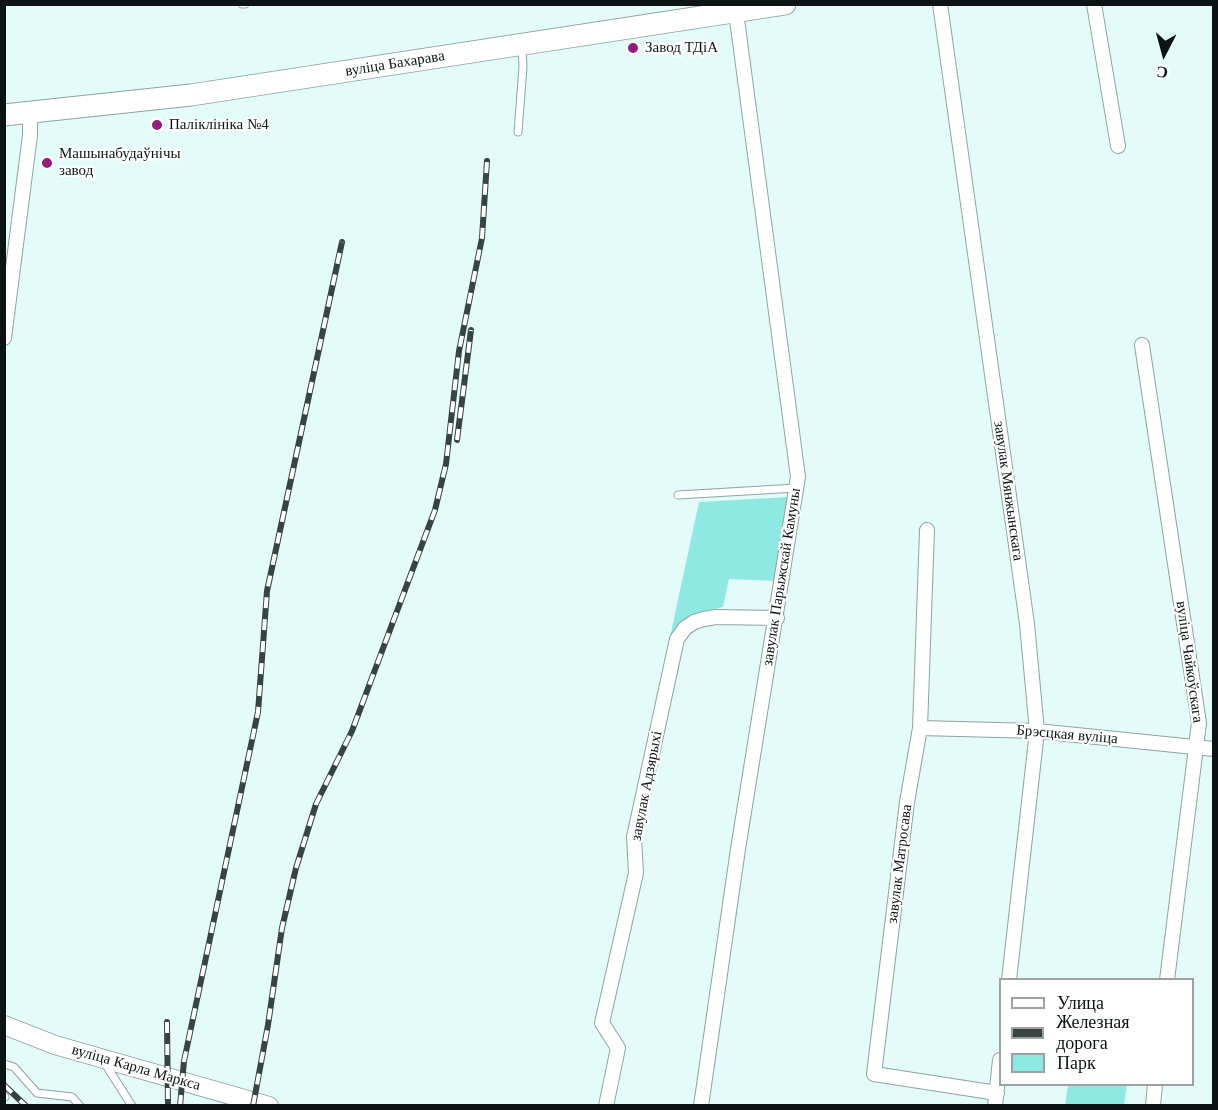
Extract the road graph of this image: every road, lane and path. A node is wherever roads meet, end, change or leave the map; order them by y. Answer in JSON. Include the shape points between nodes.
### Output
{"nodes":[{"id":1,"x":785,"y":4,"type":"edge"},
{"id":2,"x":940,"y":4,"type":"edge"},
{"id":3,"x":1094,"y":4,"type":"edge"},
{"id":4,"x":736,"y":12,"type":"junction"},
{"id":5,"x":522,"y":45,"type":"junction"},
{"id":6,"x":30,"y":113,"type":"junction"},
{"id":7,"x":4,"y":115,"type":"edge"},
{"id":8,"x":518,"y":132,"type":"dead end"},
{"id":9,"x":1118,"y":146,"type":"dead end"},
{"id":10,"x":4,"y":338,"type":"edge"},
{"id":11,"x":1142,"y":345,"type":"dead end"},
{"id":12,"x":796,"y":488,"type":"junction"},
{"id":13,"x":678,"y":495,"type":"dead end"},
{"id":14,"x":927,"y":530,"type":"dead end"},
{"id":15,"x":777,"y":618,"type":"junction"},
{"id":16,"x":920,"y":728,"type":"junction"},
{"id":17,"x":1036,"y":731,"type":"junction"},
{"id":18,"x":1196,"y":747,"type":"junction"},
{"id":19,"x":1214,"y":749,"type":"edge"},
{"id":20,"x":1009,"y":978,"type":"edge"},
{"id":21,"x":1167,"y":978,"type":"edge"},
{"id":22,"x":4,"y":1025,"type":"edge"},
{"id":23,"x":101,"y":1058,"type":"junction"},
{"id":24,"x":4,"y":1064,"type":"edge"},
{"id":25,"x":999,"y":1070,"type":"edge"},
{"id":26,"x":1155,"y":1086,"type":"edge"},
{"id":27,"x":996,"y":1099,"type":"edge"},
{"id":28,"x":80,"y":1106,"type":"edge"},
{"id":29,"x":132,"y":1106,"type":"edge"},
{"id":30,"x":269,"y":1106,"type":"edge"},
{"id":31,"x":606,"y":1106,"type":"edge"},
{"id":32,"x":702,"y":1106,"type":"edge"},
{"id":33,"x":1153,"y":1106,"type":"edge"}],
"edges":[{"from":1,"to":4,"type":"main road","name":"вуліца Бахарава"},
{"from":2,"to":17,"type":"street","name":"завулак Мянжынскага","via":[[1027,624]]},
{"from":3,"to":9,"type":"street"},
{"from":4,"to":5,"type":"main road","name":"вуліца Бахарава"},
{"from":4,"to":12,"type":"street","name":"завулак Парыжскай Камуны","via":[[793,429]]},
{"from":5,"to":6,"type":"main road","name":"вуліца Бахарава","via":[[191,95]]},
{"from":5,"to":8,"type":"lane"},
{"from":6,"to":7,"type":"main road","name":"вуліца Бахарава"},
{"from":6,"to":10,"type":"street"},
{"from":11,"to":18,"type":"street","name":"вуліца Чайкоўскага","via":[[1200,723]]},
{"from":12,"to":13,"type":"lane"},
{"from":12,"to":15,"type":"street","name":"завулак Парыжскай Камуны"},
{"from":14,"to":16,"type":"street","name":"завулак Матросава"},
{"from":15,"to":31,"type":"street","name":"завулак Адзярыхі","via":[[704,619],[685,628],[677,639],[634,837],[636,873],[602,1023],[618,1048]]},
{"from":15,"to":32,"type":"street","name":"завулак Парыжскай Камуны","via":[[740,837]]},
{"from":16,"to":17,"type":"street","name":"Брэсцкая вуліца"},
{"from":16,"to":27,"type":"street","name":"завулак Матросава","via":[[907,802],[874,1074]]},
{"from":17,"to":18,"type":"street","name":"Брэсцкая вуліца"},
{"from":17,"to":20,"type":"street","name":"завулак Мянжынскага"},
{"from":18,"to":19,"type":"street","name":"Брэсцкая вуліца"},
{"from":18,"to":21,"type":"street","name":"вуліца Чайкоўскага"},
{"from":22,"to":23,"type":"main road","name":"вуліца Карла Маркса"},
{"from":23,"to":29,"type":"lane"},
{"from":23,"to":30,"type":"main road","name":"вуліца Карла Маркса"},
{"from":24,"to":28,"type":"lane","via":[[14,1067],[37,1093],[72,1097]]},
{"from":25,"to":27,"type":"street"},
{"from":26,"to":33,"type":"street"}]}
